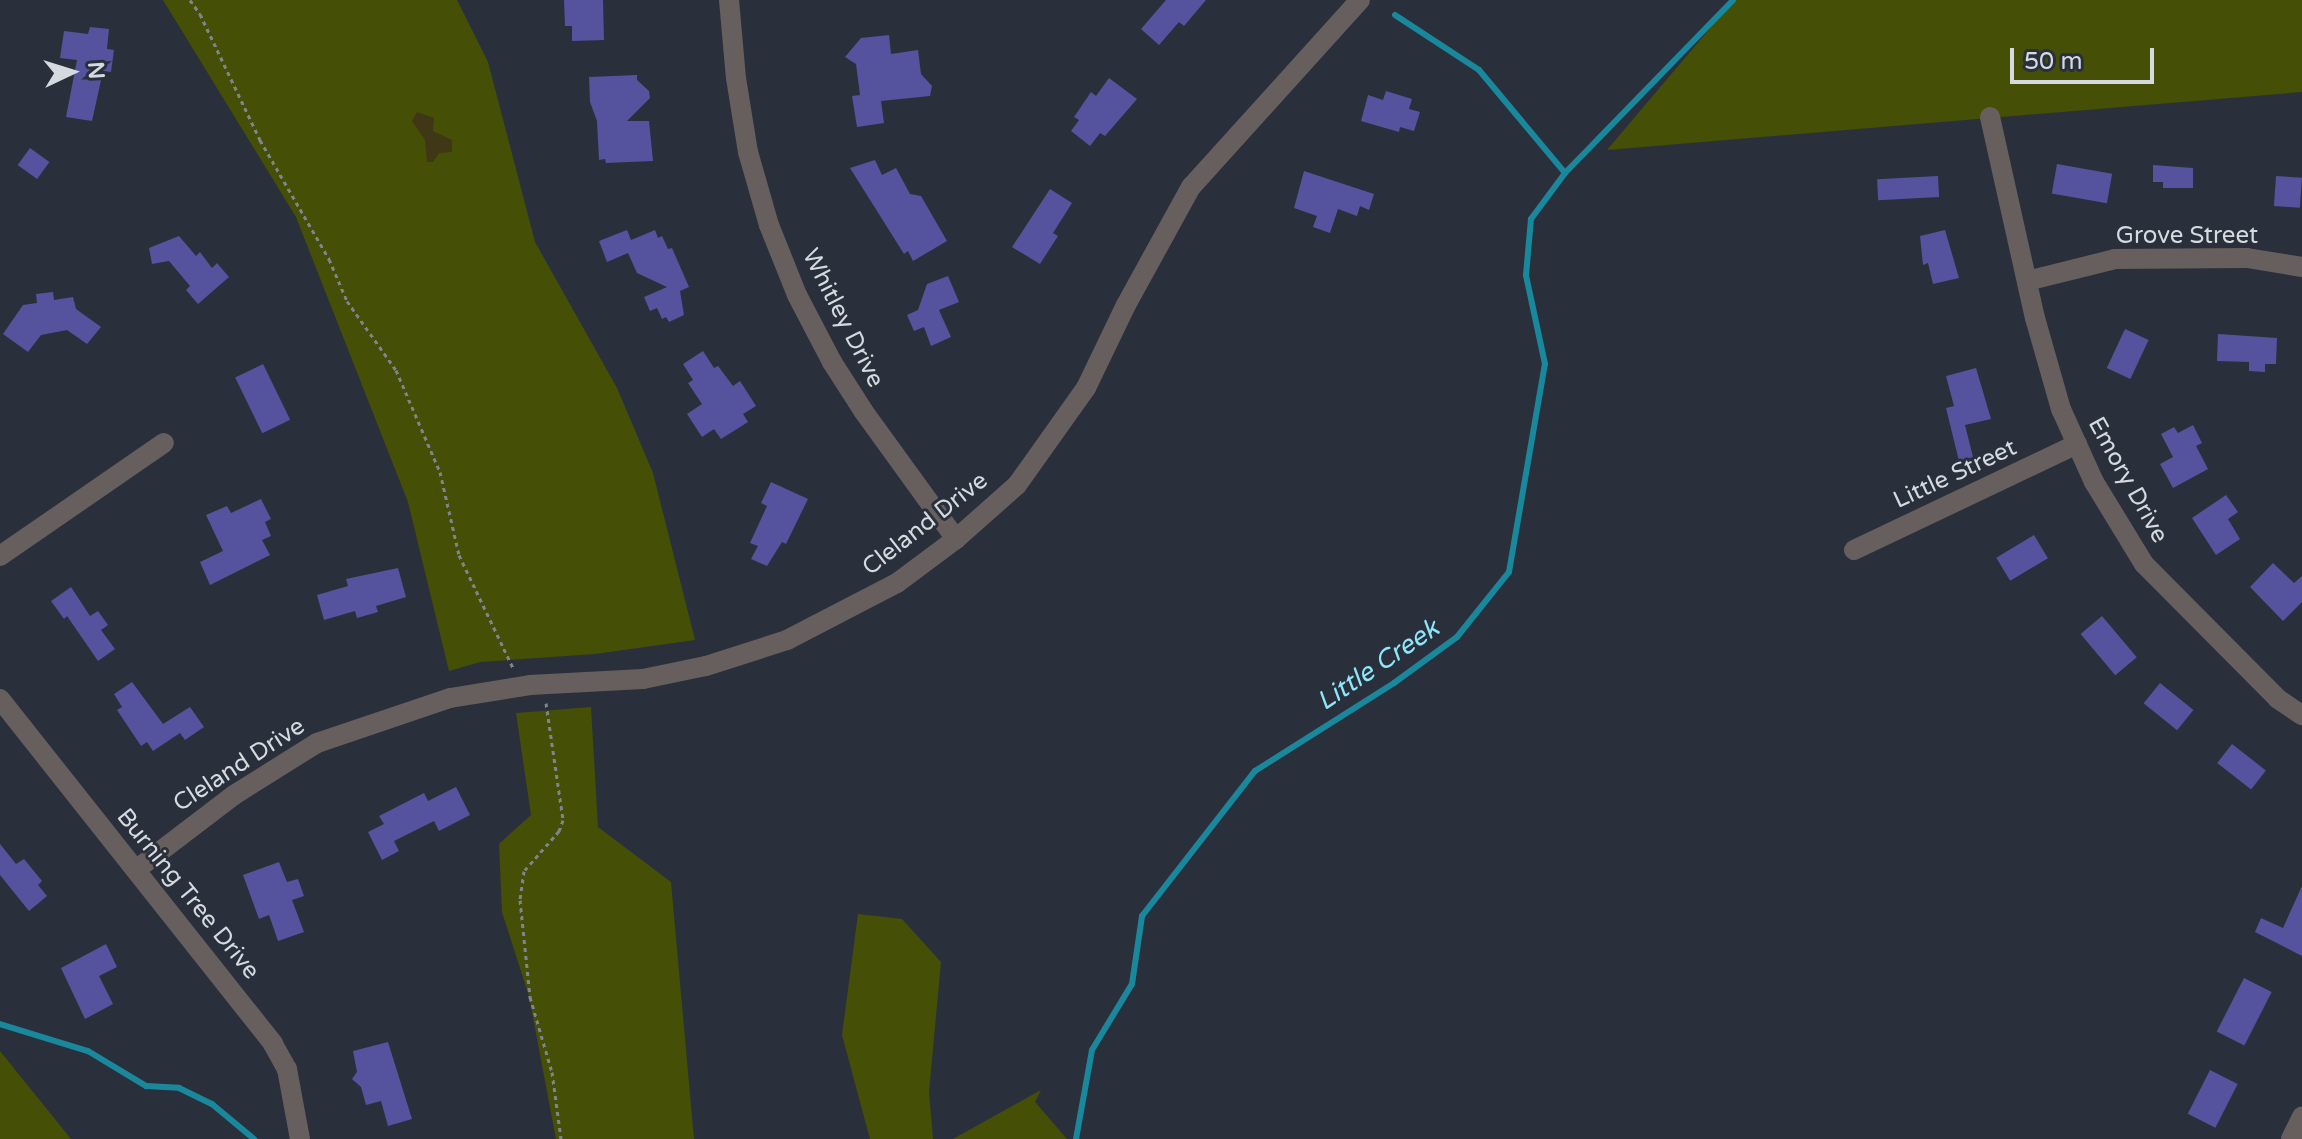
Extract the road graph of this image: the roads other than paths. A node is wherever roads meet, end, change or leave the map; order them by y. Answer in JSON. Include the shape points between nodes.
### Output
{"nodes":[{"id":1,"x":729,"y":0,"type":"edge"},
{"id":2,"x":1360,"y":0,"type":"edge"},
{"id":3,"x":1990,"y":117,"type":"dead end"},
{"id":4,"x":2302,"y":267,"type":"edge"},
{"id":5,"x":2027,"y":281,"type":"junction"},
{"id":6,"x":164,"y":443,"type":"dead end"},
{"id":7,"x":2077,"y":444,"type":"junction"},
{"id":8,"x":956,"y":539,"type":"junction"},
{"id":9,"x":1854,"y":550,"type":"dead end"},
{"id":10,"x":0,"y":556,"type":"edge"},
{"id":11,"x":0,"y":699,"type":"edge"},
{"id":12,"x":2302,"y":715,"type":"edge"},
{"id":13,"x":137,"y":869,"type":"junction"},
{"id":14,"x":2302,"y":1116,"type":"edge"},
{"id":15,"x":300,"y":1139,"type":"edge"},
{"id":16,"x":2291,"y":1139,"type":"edge"}],
"edges":[{"from":1,"to":8,"type":"street","name":"Whitley Drive","via":[[748,152],[797,295],[864,412]]},
{"from":2,"to":8,"type":"street","name":"Cleland Drive","via":[[1191,187],[1086,388],[1054,438],[1017,485]]},
{"from":3,"to":5,"type":"street","name":"Emory Drive"},
{"from":4,"to":5,"type":"street","name":"Grove Street","via":[[2247,258],[2129,259]]},
{"from":5,"to":7,"type":"street","name":"Emory Drive","via":[[2061,409]]},
{"from":6,"to":10,"type":"street"},
{"from":7,"to":9,"type":"street","name":"Little Street"},
{"from":7,"to":12,"type":"street","name":"Emory Drive","via":[[2144,564],[2266,689]]},
{"from":8,"to":13,"type":"street","name":"Cleland Drive","via":[[897,583],[774,645],[643,679],[530,685],[450,698],[317,743],[234,795]]},
{"from":11,"to":13,"type":"street","name":"Burning Tree Drive"},
{"from":13,"to":15,"type":"street","name":"Burning Tree Drive","via":[[273,1044],[287,1069]]},
{"from":14,"to":16,"type":"street"}]}
